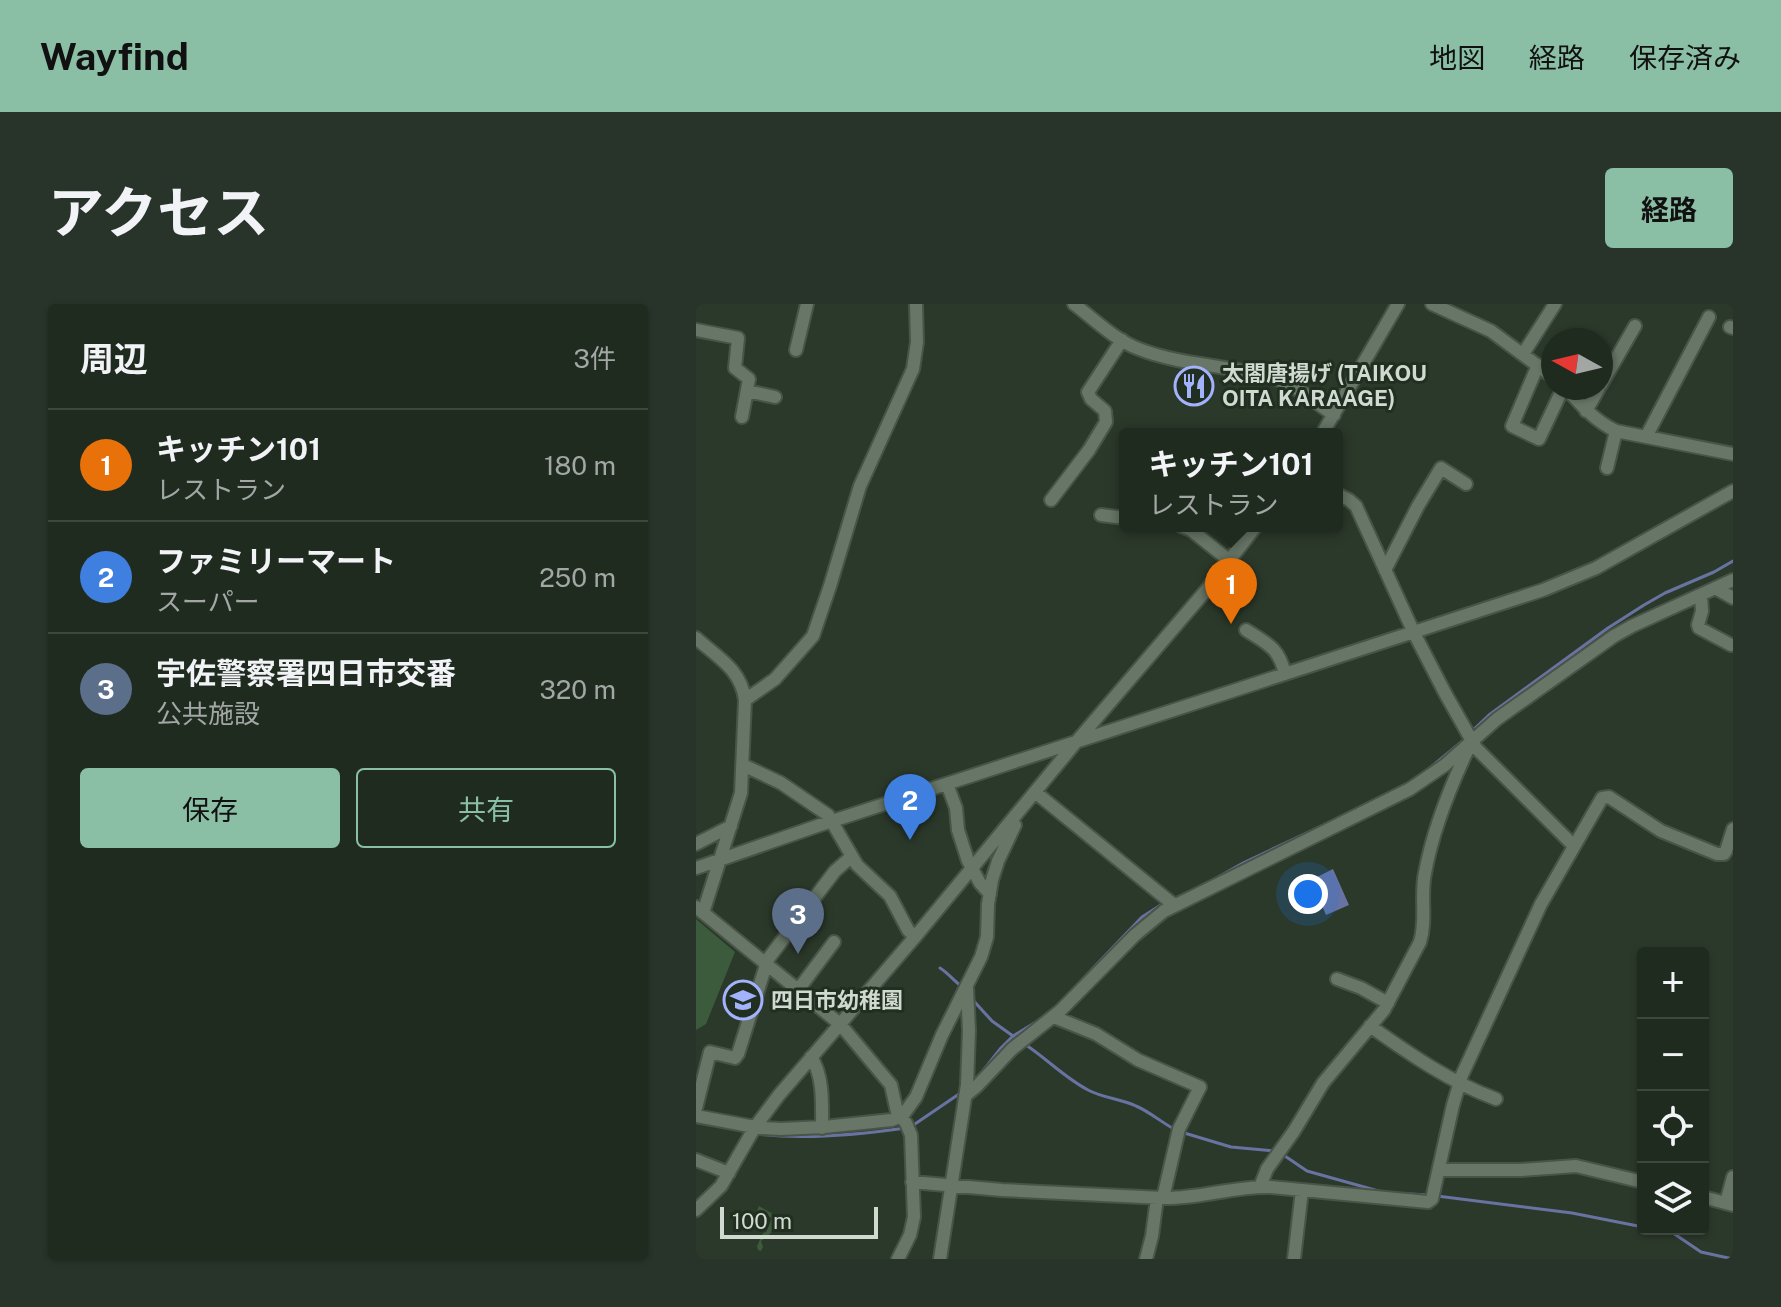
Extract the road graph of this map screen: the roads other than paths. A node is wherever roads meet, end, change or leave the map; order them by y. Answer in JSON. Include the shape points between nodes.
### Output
{"nodes":[{"id":1,"x":807,"y":304,"type":"edge"},
{"id":2,"x":916,"y":304,"type":"edge"},
{"id":3,"x":1074,"y":304,"type":"edge"},
{"id":4,"x":1398,"y":304,"type":"edge"},
{"id":5,"x":1432,"y":304,"type":"edge"},
{"id":6,"x":1555,"y":304,"type":"edge"},
{"id":7,"x":1709,"y":317,"type":"dead end"},
{"id":8,"x":1635,"y":326,"type":"dead end"},
{"id":9,"x":696,"y":330,"type":"edge"},
{"id":10,"x":1122,"y":340,"type":"junction"},
{"id":11,"x":796,"y":350,"type":"dead end"},
{"id":12,"x":1523,"y":354,"type":"junction"},
{"id":13,"x":1613,"y":364,"type":"edge"},
{"id":14,"x":1538,"y":365,"type":"junction"},
{"id":15,"x":1541,"y":367,"type":"edge"},
{"id":16,"x":747,"y":391,"type":"junction"},
{"id":17,"x":775,"y":397,"type":"dead end"},
{"id":18,"x":1558,"y":400,"type":"edge"},
{"id":19,"x":1575,"y":400,"type":"edge"},
{"id":20,"x":1592,"y":400,"type":"edge"},
{"id":21,"x":1586,"y":411,"type":"junction"},
{"id":22,"x":1334,"y":415,"type":"junction"},
{"id":23,"x":742,"y":417,"type":"dead end"},
{"id":24,"x":1326,"y":428,"type":"edge"},
{"id":25,"x":1616,"y":431,"type":"junction"},
{"id":26,"x":1646,"y":437,"type":"junction"},
{"id":27,"x":1733,"y":454,"type":"edge"},
{"id":28,"x":1607,"y":468,"type":"dead end"},
{"id":29,"x":1466,"y":484,"type":"dead end"},
{"id":30,"x":1733,"y":491,"type":"edge"},
{"id":31,"x":1343,"y":497,"type":"edge"},
{"id":32,"x":1051,"y":500,"type":"dead end"},
{"id":33,"x":1101,"y":515,"type":"dead end"},
{"id":34,"x":1119,"y":517,"type":"edge"},
{"id":35,"x":1194,"y":532,"type":"edge"},
{"id":36,"x":1252,"y":532,"type":"edge"},
{"id":37,"x":1230,"y":561,"type":"junction"},
{"id":38,"x":1385,"y":570,"type":"junction"},
{"id":39,"x":1733,"y":580,"type":"edge"},
{"id":40,"x":1717,"y":589,"type":"junction"},
{"id":41,"x":1701,"y":596,"type":"junction"},
{"id":42,"x":1733,"y":598,"type":"edge"},
{"id":43,"x":1246,"y":630,"type":"dead end"},
{"id":44,"x":1414,"y":633,"type":"junction"},
{"id":45,"x":696,"y":638,"type":"edge"},
{"id":46,"x":1731,"y":645,"type":"dead end"},
{"id":47,"x":1285,"y":674,"type":"junction"},
{"id":48,"x":745,"y":700,"type":"junction"},
{"id":49,"x":1470,"y":737,"type":"junction"},
{"id":50,"x":1077,"y":741,"type":"junction"},
{"id":51,"x":743,"y":765,"type":"junction"},
{"id":52,"x":947,"y":784,"type":"junction"},
{"id":53,"x":1035,"y":792,"type":"junction"},
{"id":54,"x":1024,"y":806,"type":"junction"},
{"id":55,"x":833,"y":821,"type":"junction"},
{"id":56,"x":731,"y":826,"type":"junction"},
{"id":57,"x":1733,"y":829,"type":"edge"},
{"id":58,"x":696,"y":844,"type":"edge"},
{"id":59,"x":1574,"y":846,"type":"junction"},
{"id":60,"x":851,"y":857,"type":"junction"},
{"id":61,"x":720,"y":860,"type":"junction"},
{"id":62,"x":696,"y":868,"type":"edge"},
{"id":63,"x":972,"y":869,"type":"junction"},
{"id":64,"x":990,"y":894,"type":"junction"},
{"id":65,"x":1174,"y":905,"type":"junction"},
{"id":66,"x":700,"y":910,"type":"edge"},
{"id":67,"x":804,"y":912,"type":"junction"},
{"id":68,"x":818,"y":921,"type":"dead end"},
{"id":69,"x":915,"y":937,"type":"junction"},
{"id":70,"x":834,"y":942,"type":"dead end"},
{"id":71,"x":765,"y":964,"type":"junction"},
{"id":72,"x":1337,"y":979,"type":"dead end"},
{"id":73,"x":967,"y":987,"type":"junction"},
{"id":74,"x":798,"y":990,"type":"junction"},
{"id":75,"x":1388,"y":1003,"type":"junction"},
{"id":76,"x":1054,"y":1017,"type":"junction"},
{"id":77,"x":840,"y":1024,"type":"junction"},
{"id":78,"x":1370,"y":1026,"type":"junction"},
{"id":79,"x":811,"y":1057,"type":"junction"},
{"id":80,"x":1459,"y":1084,"type":"junction"},
{"id":81,"x":965,"y":1096,"type":"junction"},
{"id":82,"x":1496,"y":1099,"type":"dead end"},
{"id":83,"x":696,"y":1108,"type":"edge"},
{"id":84,"x":696,"y":1116,"type":"edge"},
{"id":85,"x":901,"y":1116,"type":"junction"},
{"id":86,"x":822,"y":1128,"type":"junction"},
{"id":87,"x":752,"y":1131,"type":"junction"},
{"id":88,"x":696,"y":1160,"type":"edge"},
{"id":89,"x":1439,"y":1170,"type":"junction"},
{"id":90,"x":729,"y":1173,"type":"junction"},
{"id":91,"x":1733,"y":1177,"type":"edge"},
{"id":92,"x":1637,"y":1181,"type":"edge"},
{"id":93,"x":912,"y":1182,"type":"junction"},
{"id":94,"x":952,"y":1187,"type":"junction"},
{"id":95,"x":1260,"y":1187,"type":"junction"},
{"id":96,"x":1302,"y":1190,"type":"junction"},
{"id":97,"x":1160,"y":1198,"type":"junction"},
{"id":98,"x":1709,"y":1199,"type":"edge"},
{"id":99,"x":1730,"y":1204,"type":"edge"},
{"id":100,"x":696,"y":1210,"type":"edge"},
{"id":101,"x":898,"y":1259,"type":"edge"},
{"id":102,"x":940,"y":1259,"type":"edge"},
{"id":103,"x":1146,"y":1259,"type":"edge"},
{"id":104,"x":1294,"y":1259,"type":"edge"}],
"edges":[{"from":1,"to":11,"type":"street"},
{"from":2,"to":48,"type":"street","via":[[913,369],[860,486],[813,636],[775,679]]},
{"from":3,"to":10,"type":"street"},
{"from":4,"to":22,"type":"street"},
{"from":5,"to":12,"type":"street","via":[[1481,326]]},
{"from":6,"to":12,"type":"street"},
{"from":7,"to":26,"type":"street"},
{"from":8,"to":13,"type":"street"},
{"from":9,"to":16,"type":"street","via":[[738,338],[735,368],[749,377]]},
{"from":10,"to":22,"type":"street","via":[[1151,353],[1280,380]]},
{"from":10,"to":32,"type":"street","via":[[1088,392],[1105,411],[1106,422]]},
{"from":12,"to":14,"type":"street"},
{"from":14,"to":15,"type":"street"},
{"from":14,"to":18,"type":"street","via":[[1512,426],[1539,439]]},
{"from":16,"to":17,"type":"street"},
{"from":16,"to":23,"type":"street"},
{"from":19,"to":21,"type":"street"},
{"from":20,"to":21,"type":"street"},
{"from":21,"to":25,"type":"street"},
{"from":22,"to":24,"type":"street"},
{"from":25,"to":26,"type":"street"},
{"from":25,"to":28,"type":"street"},
{"from":26,"to":27,"type":"street"},
{"from":29,"to":38,"type":"street","via":[[1441,468]]},
{"from":30,"to":44,"type":"street","via":[[1575,578]]},
{"from":31,"to":38,"type":"street","via":[[1356,506]]},
{"from":33,"to":34,"type":"street"},
{"from":35,"to":37,"type":"street"},
{"from":36,"to":37,"type":"street"},
{"from":37,"to":50,"type":"street"},
{"from":38,"to":44,"type":"street"},
{"from":39,"to":40,"type":"street"},
{"from":40,"to":41,"type":"street"},
{"from":40,"to":42,"type":"street"},
{"from":41,"to":46,"type":"street","via":[[1699,628]]},
{"from":41,"to":49,"type":"street","via":[[1614,636]]},
{"from":43,"to":47,"type":"street","via":[[1276,650]]},
{"from":44,"to":47,"type":"street"},
{"from":44,"to":49,"type":"street"},
{"from":45,"to":48,"type":"street","via":[[739,677]]},
{"from":47,"to":50,"type":"street"},
{"from":48,"to":51,"type":"street"},
{"from":49,"to":59,"type":"street"},
{"from":49,"to":65,"type":"street","via":[[1445,765],[1410,789]]},
{"from":49,"to":75,"type":"street","via":[[1426,867],[1421,937]]},
{"from":50,"to":52,"type":"street"},
{"from":50,"to":53,"type":"street"},
{"from":51,"to":55,"type":"street","via":[[781,783]]},
{"from":51,"to":56,"type":"street"},
{"from":52,"to":55,"type":"street"},
{"from":52,"to":63,"type":"street"},
{"from":53,"to":54,"type":"street"},
{"from":53,"to":65,"type":"street"},
{"from":54,"to":63,"type":"street"},
{"from":54,"to":64,"type":"street","via":[[998,861]]},
{"from":55,"to":60,"type":"street"},
{"from":55,"to":61,"type":"street"},
{"from":56,"to":58,"type":"street"},
{"from":56,"to":61,"type":"street"},
{"from":57,"to":59,"type":"street","via":[[1726,851],[1717,854],[1661,831],[1604,796]]},
{"from":59,"to":80,"type":"street","via":[[1541,904]]},
{"from":60,"to":67,"type":"street"},
{"from":60,"to":69,"type":"street","via":[[890,896]]},
{"from":61,"to":62,"type":"street"},
{"from":61,"to":66,"type":"street"},
{"from":63,"to":64,"type":"street"},
{"from":63,"to":69,"type":"street"},
{"from":64,"to":73,"type":"street","via":[[986,944]]},
{"from":65,"to":76,"type":"street","via":[[1140,930]]},
{"from":66,"to":71,"type":"street"},
{"from":67,"to":68,"type":"street"},
{"from":67,"to":71,"type":"street"},
{"from":69,"to":77,"type":"street"},
{"from":70,"to":74,"type":"street"},
{"from":71,"to":74,"type":"street"},
{"from":71,"to":83,"type":"street","via":[[738,1054],[730,1058],[710,1052]]},
{"from":72,"to":75,"type":"street"},
{"from":73,"to":81,"type":"street"},
{"from":73,"to":85,"type":"street","via":[[916,1097]]},
{"from":74,"to":77,"type":"street"},
{"from":75,"to":78,"type":"street"},
{"from":76,"to":81,"type":"street","via":[[1003,1056]]},
{"from":76,"to":97,"type":"street","via":[[1200,1087],[1179,1129]]},
{"from":77,"to":79,"type":"street"},
{"from":77,"to":85,"type":"street","via":[[890,1082]]},
{"from":78,"to":80,"type":"street"},
{"from":78,"to":95,"type":"street","via":[[1323,1083]]},
{"from":79,"to":86,"type":"street","via":[[819,1082]]},
{"from":79,"to":87,"type":"street"},
{"from":80,"to":82,"type":"street"},
{"from":80,"to":89,"type":"street"},
{"from":81,"to":94,"type":"street"},
{"from":84,"to":87,"type":"street"},
{"from":85,"to":86,"type":"street"},
{"from":85,"to":93,"type":"street","via":[[911,1135]]},
{"from":86,"to":87,"type":"street"},
{"from":87,"to":90,"type":"street"},
{"from":88,"to":90,"type":"street"},
{"from":89,"to":92,"type":"street","via":[[1576,1166]]},
{"from":89,"to":96,"type":"street","via":[[1428,1202]]},
{"from":90,"to":100,"type":"street"},
{"from":91,"to":99,"type":"street"},
{"from":93,"to":94,"type":"street"},
{"from":93,"to":101,"type":"street","via":[[913,1224]]},
{"from":94,"to":97,"type":"street"},
{"from":94,"to":102,"type":"street"},
{"from":95,"to":96,"type":"street"},
{"from":95,"to":97,"type":"street"},
{"from":96,"to":104,"type":"street"},
{"from":97,"to":103,"type":"street"},
{"from":98,"to":99,"type":"street"}]}
